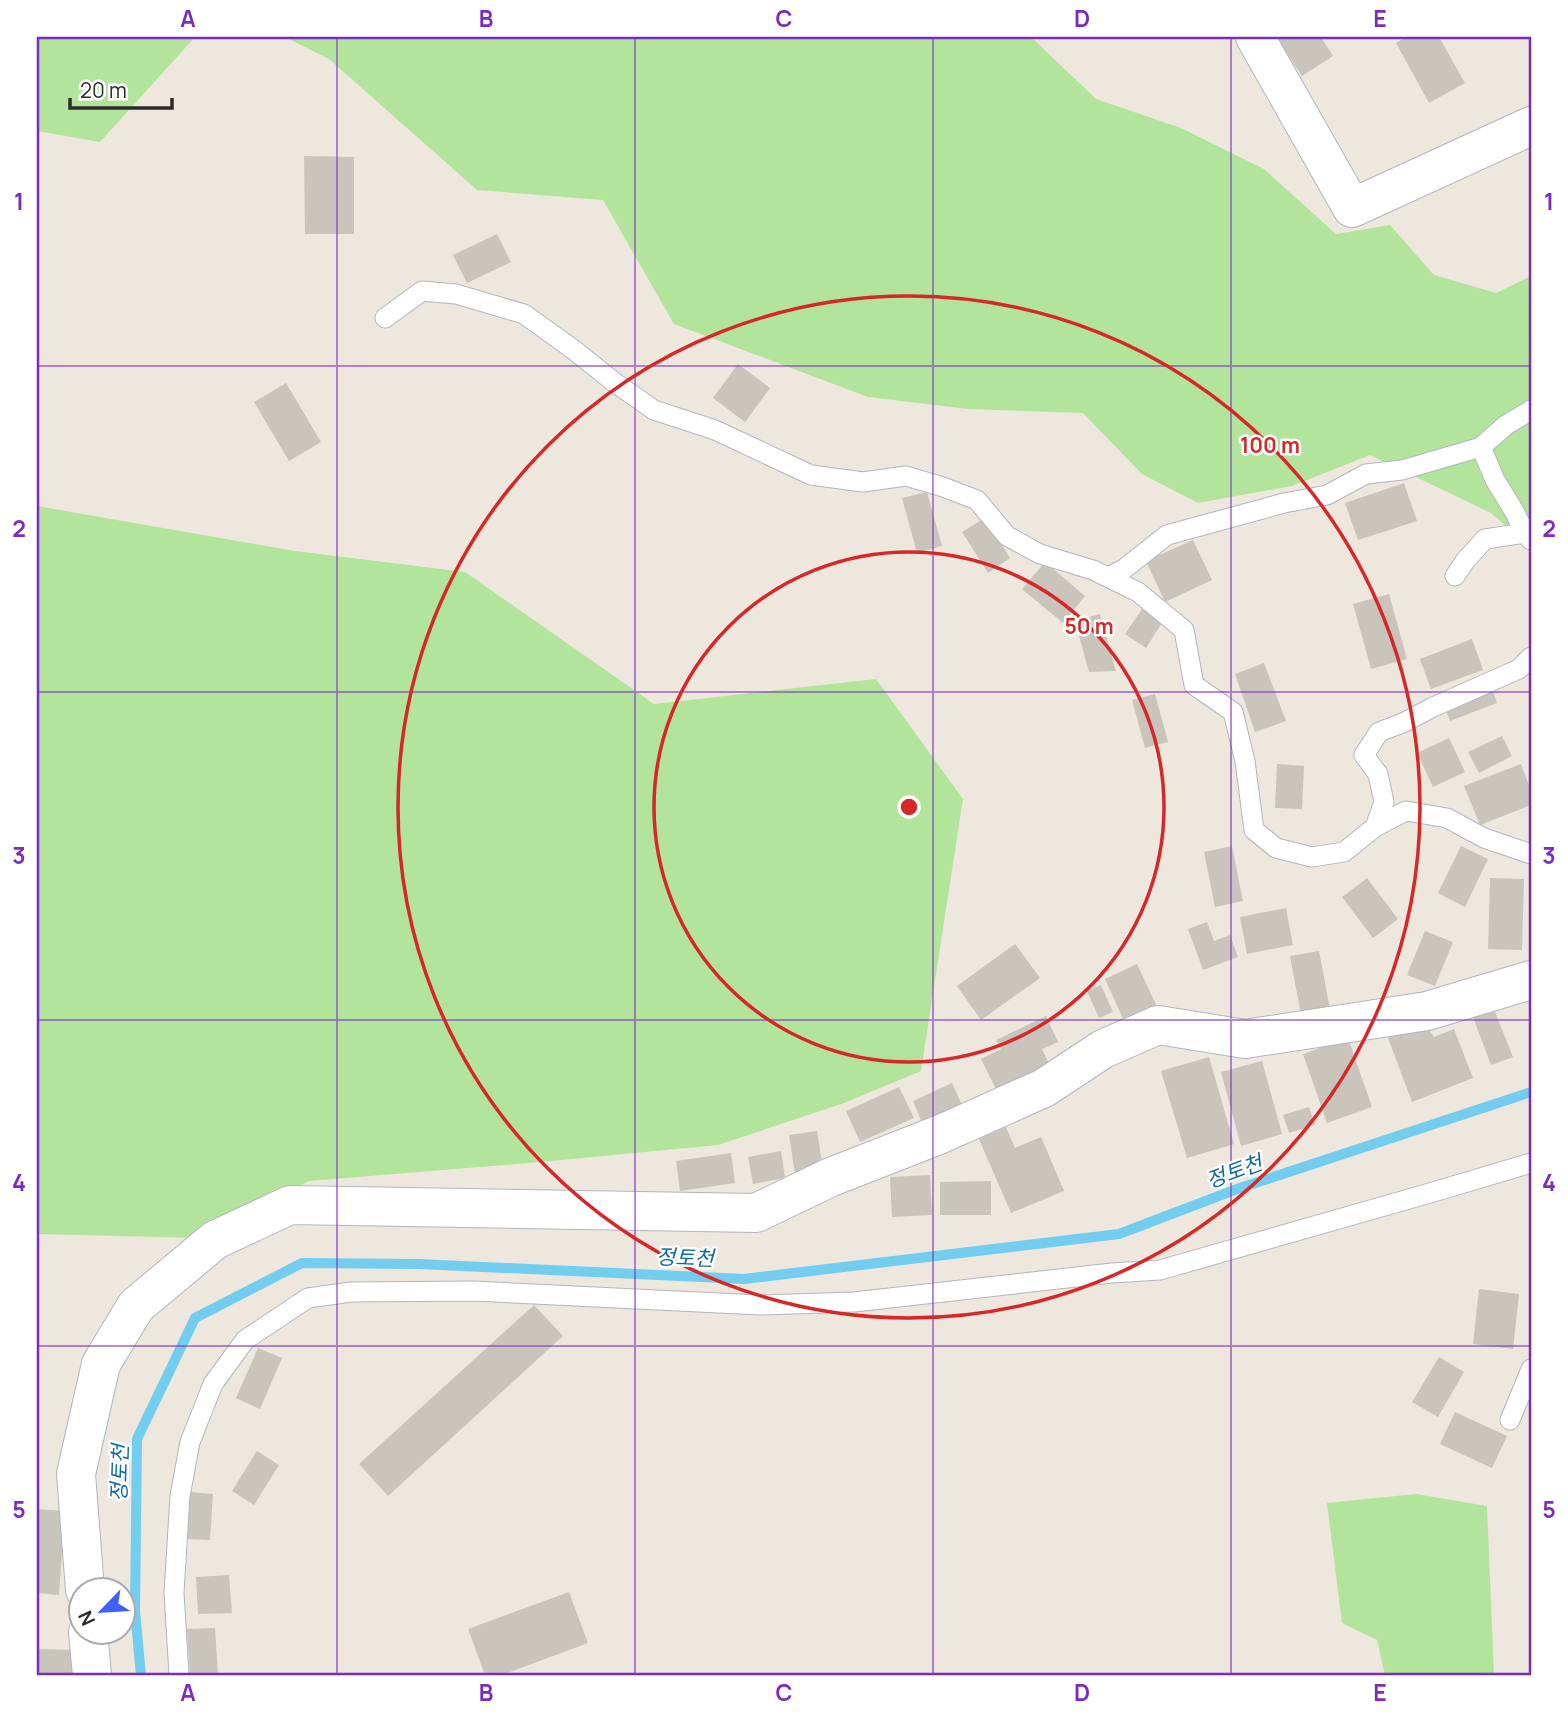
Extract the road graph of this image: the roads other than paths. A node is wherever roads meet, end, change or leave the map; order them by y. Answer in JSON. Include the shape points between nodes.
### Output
{"nodes":[{"id":1,"x":1255,"y":37,"type":"edge"},
{"id":2,"x":1531,"y":125,"type":"edge"},
{"id":3,"x":385,"y":318,"type":"dead end"},
{"id":4,"x":1531,"y":410,"type":"edge"},
{"id":5,"x":1481,"y":447,"type":"junction"},
{"id":6,"x":1528,"y":537,"type":"edge"},
{"id":7,"x":1455,"y":576,"type":"dead end"},
{"id":8,"x":1108,"y":577,"type":"junction"},
{"id":9,"x":1531,"y":657,"type":"edge"},
{"id":10,"x":1375,"y":827,"type":"junction"},
{"id":11,"x":1531,"y":854,"type":"edge"},
{"id":12,"x":1531,"y":980,"type":"edge"},
{"id":13,"x":1531,"y":1163,"type":"edge"},
{"id":14,"x":1531,"y":1369,"type":"edge"},
{"id":15,"x":1510,"y":1420,"type":"dead end"},
{"id":16,"x":84,"y":1576,"type":"edge"},
{"id":17,"x":89,"y":1646,"type":"edge"},
{"id":18,"x":92,"y":1675,"type":"edge"},
{"id":19,"x":179,"y":1675,"type":"edge"}],
"edges":[{"from":1,"to":2,"type":"street","via":[[1352,208]]},
{"from":3,"to":8,"type":"lane","via":[[422,291],[456,294],[524,314],[654,410],[716,430],[811,475],[863,482],[906,476],[943,487],[977,500],[1007,536],[1040,554]]},
{"from":4,"to":5,"type":"lane"},
{"from":5,"to":6,"type":"lane"},
{"from":5,"to":8,"type":"lane","via":[[1402,470],[1366,474],[1327,495],[1167,535]]},
{"from":6,"to":7,"type":"lane","via":[[1485,539]]},
{"from":8,"to":10,"type":"lane","via":[[1138,592],[1184,630],[1194,685],[1233,712],[1254,830],[1276,848],[1312,857],[1344,852]]},
{"from":9,"to":10,"type":"lane","via":[[1519,668],[1379,732],[1364,755],[1377,774],[1384,802]]},
{"from":10,"to":11,"type":"lane","via":[[1406,811],[1447,818],[1483,838]]},
{"from":12,"to":16,"type":"street","via":[[1426,1011],[1245,1040],[1158,1025],[1103,1049],[1044,1088],[756,1213],[290,1205],[215,1240],[136,1306],[101,1364],[76,1474]]},
{"from":13,"to":19,"type":"lane","via":[[1160,1270],[800,1304],[474,1291],[351,1292],[308,1298],[245,1340],[213,1384],[190,1442],[180,1496],[174,1592]]},
{"from":14,"to":15,"type":"lane"},
{"from":17,"to":18,"type":"street"}]}
